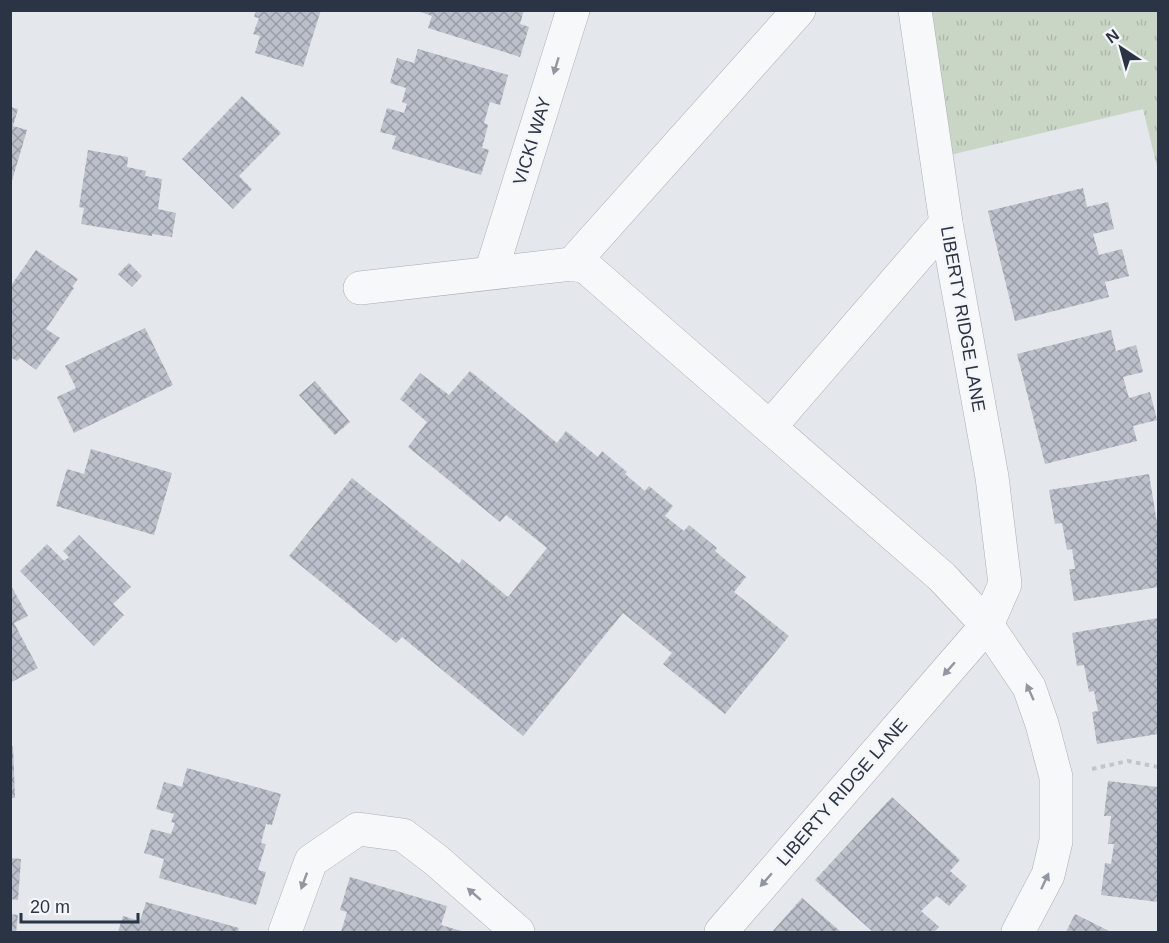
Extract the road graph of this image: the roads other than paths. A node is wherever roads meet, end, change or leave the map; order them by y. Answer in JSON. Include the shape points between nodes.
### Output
{"nodes":[{"id":1,"x":573,"y":10,"type":"edge"},
{"id":2,"x":799,"y":10,"type":"edge"},
{"id":3,"x":915,"y":10,"type":"edge"},
{"id":4,"x":946,"y":224,"type":"junction"},
{"id":5,"x":572,"y":264,"type":"junction"},
{"id":6,"x":491,"y":272,"type":"junction"},
{"id":7,"x":360,"y":288,"type":"dead end"},
{"id":8,"x":770,"y":427,"type":"junction"},
{"id":9,"x":987,"y":625,"type":"junction"},
{"id":10,"x":285,"y":933,"type":"edge"},
{"id":11,"x":518,"y":933,"type":"edge"},
{"id":12,"x":721,"y":933,"type":"edge"},
{"id":13,"x":1018,"y":933,"type":"edge"}],
"edges":[{"from":1,"to":6,"type":"street","name":"VICKI WAY","one_way":true},
{"from":2,"to":5,"type":"street"},
{"from":3,"to":4,"type":"street","name":"LIBERTY RIDGE LANE"},
{"from":4,"to":8,"type":"street"},
{"from":4,"to":9,"type":"street","name":"LIBERTY RIDGE LANE","via":[[992,477],[1005,584]]},
{"from":5,"to":6,"type":"street"},
{"from":5,"to":8,"type":"street","via":[[586,267]]},
{"from":6,"to":7,"type":"street"},
{"from":8,"to":9,"type":"street","via":[[942,577]]},
{"from":9,"to":12,"type":"street","name":"LIBERTY RIDGE LANE","one_way":true},
{"from":13,"to":9,"type":"street","one_way":true,"via":[[1048,875],[1056,841],[1056,777],[1029,687]]},
{"from":11,"to":10,"type":"street","one_way":true,"via":[[403,836],[358,829],[311,861]]}]}
